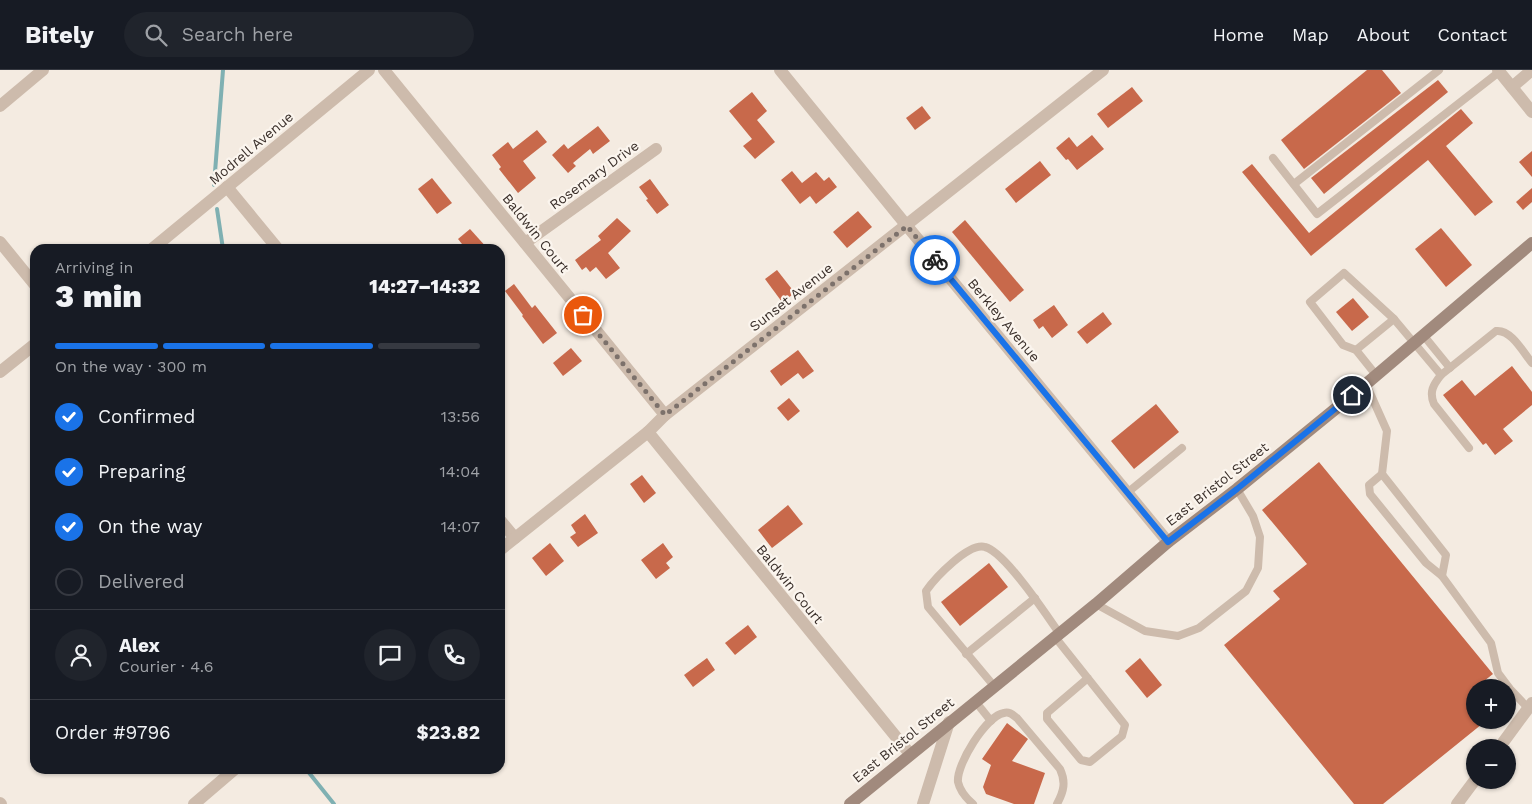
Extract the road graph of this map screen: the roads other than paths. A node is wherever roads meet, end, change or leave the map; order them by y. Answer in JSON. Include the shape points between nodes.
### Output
{"nodes":[{"id":1,"x":43,"y":70,"type":"edge"},
{"id":2,"x":369,"y":70,"type":"edge"},
{"id":3,"x":384,"y":70,"type":"edge"},
{"id":4,"x":780,"y":70,"type":"edge"},
{"id":5,"x":1103,"y":70,"type":"edge"},
{"id":6,"x":1438,"y":70,"type":"edge"},
{"id":7,"x":1532,"y":70,"type":"edge"},
{"id":8,"x":1499,"y":71,"type":"edge"},
{"id":9,"x":1512,"y":87,"type":"junction"},
{"id":10,"x":0,"y":106,"type":"edge"},
{"id":11,"x":1532,"y":112,"type":"edge"},
{"id":12,"x":656,"y":149,"type":"dead end"},
{"id":13,"x":1274,"y":158,"type":"dead end"},
{"id":14,"x":1294,"y":184,"type":"junction"},
{"id":15,"x":227,"y":187,"type":"junction"},
{"id":16,"x":907,"y":226,"type":"junction"},
{"id":17,"x":0,"y":242,"type":"edge"},
{"id":18,"x":1532,"y":243,"type":"edge"},
{"id":19,"x":158,"y":244,"type":"edge"},
{"id":20,"x":274,"y":244,"type":"edge"},
{"id":21,"x":525,"y":244,"type":"junction"},
{"id":22,"x":30,"y":279,"type":"edge"},
{"id":23,"x":1394,"y":318,"type":"junction"},
{"id":24,"x":1420,"y":339,"type":"junction"},
{"id":25,"x":30,"y":348,"type":"edge"},
{"id":26,"x":1356,"y":350,"type":"junction"},
{"id":27,"x":1532,"y":363,"type":"edge"},
{"id":28,"x":1450,"y":368,"type":"junction"},
{"id":29,"x":0,"y":372,"type":"edge"},
{"id":30,"x":1441,"y":375,"type":"junction"},
{"id":31,"x":1371,"y":380,"type":"junction"},
{"id":32,"x":665,"y":415,"type":"junction"},
{"id":33,"x":648,"y":432,"type":"junction"},
{"id":34,"x":1182,"y":448,"type":"dead end"},
{"id":35,"x":1469,"y":448,"type":"dead end"},
{"id":36,"x":1382,"y":474,"type":"junction"},
{"id":37,"x":1237,"y":489,"type":"junction"},
{"id":38,"x":1127,"y":493,"type":"junction"},
{"id":39,"x":505,"y":526,"type":"edge"},
{"id":40,"x":515,"y":538,"type":"junction"},
{"id":41,"x":1168,"y":542,"type":"junction"},
{"id":42,"x":505,"y":546,"type":"edge"},
{"id":43,"x":1442,"y":576,"type":"junction"},
{"id":44,"x":1035,"y":598,"type":"junction"},
{"id":45,"x":1096,"y":604,"type":"junction"},
{"id":46,"x":1057,"y":635,"type":"junction"},
{"id":47,"x":966,"y":654,"type":"junction"},
{"id":48,"x":1088,"y":678,"type":"junction"},
{"id":49,"x":994,"y":686,"type":"junction"},
{"id":50,"x":975,"y":701,"type":"junction"},
{"id":51,"x":1530,"y":705,"type":"edge"},
{"id":52,"x":991,"y":721,"type":"junction"},
{"id":53,"x":949,"y":722,"type":"junction"},
{"id":54,"x":1505,"y":739,"type":"edge"},
{"id":55,"x":910,"y":754,"type":"junction"},
{"id":56,"x":229,"y":774,"type":"edge"},
{"id":57,"x":1468,"y":789,"type":"edge"},
{"id":58,"x":194,"y":804,"type":"edge"},
{"id":59,"x":850,"y":804,"type":"edge"},
{"id":60,"x":923,"y":804,"type":"edge"},
{"id":61,"x":973,"y":804,"type":"edge"},
{"id":62,"x":1058,"y":804,"type":"edge"},
{"id":63,"x":1457,"y":804,"type":"edge"}],
"edges":[{"from":1,"to":10,"type":"street"},
{"from":2,"to":15,"type":"street","name":"Modrell Avenue"},
{"from":3,"to":21,"type":"street","name":"Baldwin Court"},
{"from":4,"to":16,"type":"street","name":"Berkley Avenue"},
{"from":5,"to":16,"type":"street","name":"Sunset Avenue"},
{"from":6,"to":14,"type":"lane"},
{"from":7,"to":9,"type":"street"},
{"from":8,"to":9,"type":"street"},
{"from":8,"to":14,"type":"lane","via":[[1316,214]]},
{"from":9,"to":11,"type":"street"},
{"from":12,"to":21,"type":"street","name":"Rosemary Drive"},
{"from":13,"to":14,"type":"lane"},
{"from":15,"to":19,"type":"street","name":"Modrell Avenue"},
{"from":15,"to":20,"type":"street"},
{"from":16,"to":32,"type":"street","name":"Sunset Avenue"},
{"from":16,"to":38,"type":"street","name":"Berkley Avenue"},
{"from":17,"to":22,"type":"street"},
{"from":18,"to":24,"type":"main road","name":"East Bristol Street"},
{"from":21,"to":32,"type":"street","name":"Baldwin Court"},
{"from":23,"to":24,"type":"lane"},
{"from":23,"to":26,"type":"lane"},
{"from":23,"to":26,"type":"lane","via":[[1344,273],[1310,302],[1342,345]]},
{"from":24,"to":28,"type":"lane"},
{"from":24,"to":30,"type":"lane"},
{"from":24,"to":31,"type":"main road","name":"East Bristol Street"},
{"from":25,"to":29,"type":"street"},
{"from":26,"to":31,"type":"lane"},
{"from":27,"to":28,"type":"lane","via":[[1502,330],[1496,331]]},
{"from":28,"to":30,"type":"lane"},
{"from":30,"to":35,"type":"lane","via":[[1431,390],[1434,404]]},
{"from":31,"to":36,"type":"lane","via":[[1387,431]]},
{"from":31,"to":37,"type":"main road","name":"East Bristol Street"},
{"from":32,"to":33,"type":"street","name":"Sunset Avenue"},
{"from":33,"to":40,"type":"street","name":"Sunset Avenue"},
{"from":33,"to":55,"type":"street","name":"Baldwin Court"},
{"from":34,"to":38,"type":"lane"},
{"from":36,"to":43,"type":"lane","via":[[1446,555]]},
{"from":36,"to":43,"type":"lane","via":[[1369,485],[1370,494],[1426,563]]},
{"from":37,"to":41,"type":"main road","name":"East Bristol Street"},
{"from":37,"to":45,"type":"lane","via":[[1253,516],[1260,537],[1258,568],[1246,591],[1199,628],[1178,636],[1145,632]]},
{"from":38,"to":41,"type":"street","name":"Berkley Avenue"},
{"from":39,"to":40,"type":"street"},
{"from":40,"to":42,"type":"street","name":"Sunset Avenue"},
{"from":41,"to":45,"type":"main road","name":"East Bristol Street"},
{"from":43,"to":51,"type":"lane","via":[[1492,643],[1498,673],[1510,689]]},
{"from":44,"to":46,"type":"lane"},
{"from":44,"to":47,"type":"lane"},
{"from":44,"to":47,"type":"lane","via":[[997,552],[984,546],[973,547],[935,578],[926,590],[928,607]]},
{"from":45,"to":46,"type":"main road","name":"East Bristol Street"},
{"from":46,"to":48,"type":"lane"},
{"from":46,"to":49,"type":"main road","name":"East Bristol Street"},
{"from":47,"to":49,"type":"lane"},
{"from":48,"to":48,"type":"lane","via":[[1125,725],[1122,736],[1090,762],[1081,760],[1047,719],[1047,713]]},
{"from":49,"to":50,"type":"main road","name":"East Bristol Street"},
{"from":50,"to":52,"type":"lane"},
{"from":50,"to":53,"type":"main road","name":"East Bristol Street"},
{"from":51,"to":54,"type":"street"},
{"from":52,"to":61,"type":"lane","via":[[959,770],[961,791]]},
{"from":52,"to":62,"type":"lane","via":[[1005,712],[1012,714],[1053,759],[1064,778]]},
{"from":53,"to":55,"type":"main road","name":"East Bristol Street"},
{"from":53,"to":60,"type":"street"},
{"from":55,"to":59,"type":"main road","name":"East Bristol Street"},
{"from":56,"to":58,"type":"street"},
{"from":57,"to":63,"type":"street"}]}
